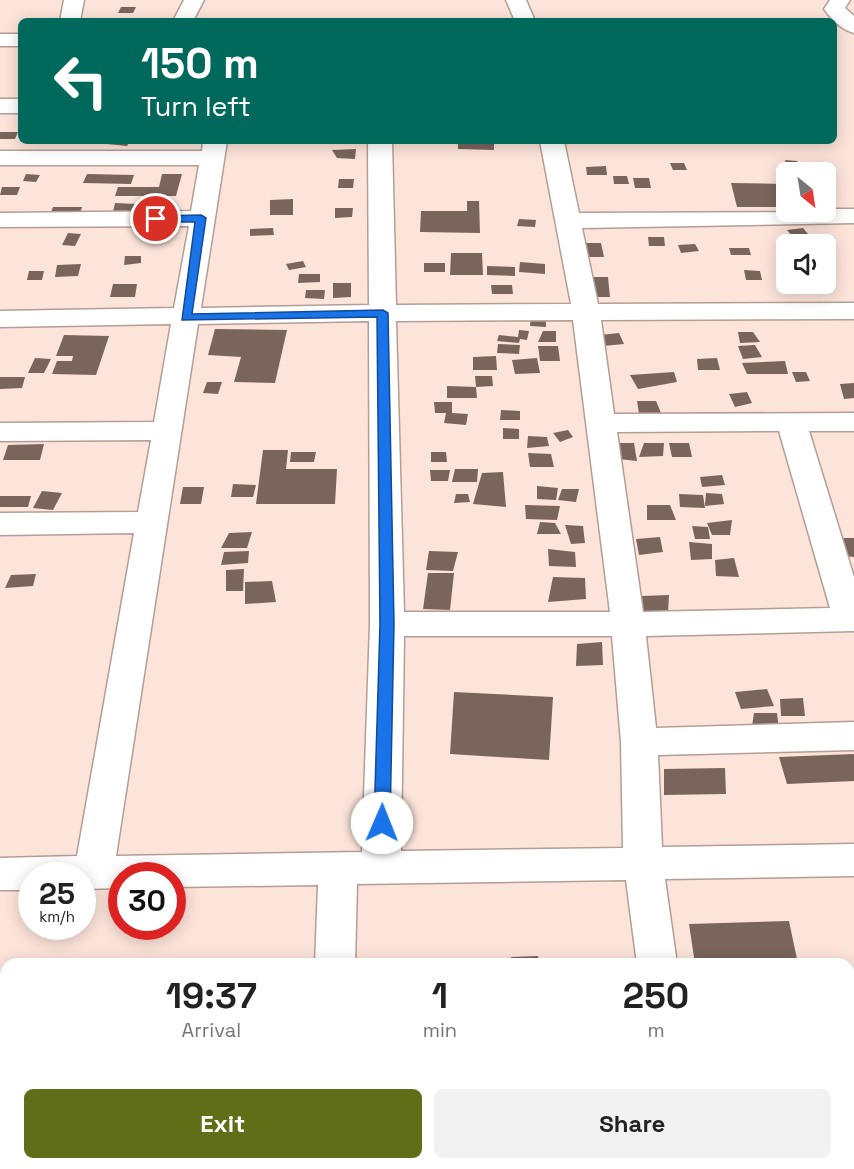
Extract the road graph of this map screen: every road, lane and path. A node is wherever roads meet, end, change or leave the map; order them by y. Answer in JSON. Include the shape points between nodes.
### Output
{"nodes":[{"id":1,"x":74,"y":0,"type":"edge"},
{"id":2,"x":194,"y":0,"type":"edge"},
{"id":3,"x":516,"y":0,"type":"edge"},
{"id":4,"x":840,"y":0,"type":"edge"},
{"id":5,"x":71,"y":18,"type":"edge"},
{"id":6,"x":185,"y":18,"type":"edge"},
{"id":7,"x":524,"y":18,"type":"edge"},
{"id":8,"x":844,"y":23,"type":"edge"},
{"id":9,"x":0,"y":40,"type":"edge"},
{"id":10,"x":18,"y":40,"type":"edge"},
{"id":11,"x":0,"y":106,"type":"edge"},
{"id":12,"x":18,"y":106,"type":"edge"},
{"id":13,"x":380,"y":144,"type":"edge"},
{"id":14,"x":553,"y":144,"type":"edge"},
{"id":15,"x":214,"y":149,"type":"edge"},
{"id":16,"x":0,"y":158,"type":"edge"},
{"id":17,"x":854,"y":216,"type":"edge"},
{"id":18,"x":201,"y":218,"type":"junction"},
{"id":19,"x":0,"y":220,"type":"edge"},
{"id":20,"x":568,"y":221,"type":"junction"},
{"id":21,"x":854,"y":311,"type":"edge"},
{"id":22,"x":383,"y":313,"type":"junction"},
{"id":23,"x":586,"y":313,"type":"junction"},
{"id":24,"x":186,"y":318,"type":"junction"},
{"id":25,"x":0,"y":320,"type":"edge"},
{"id":26,"x":791,"y":421,"type":"junction"},
{"id":27,"x":854,"y":422,"type":"edge"},
{"id":28,"x":599,"y":423,"type":"junction"},
{"id":29,"x":167,"y":431,"type":"junction"},
{"id":30,"x":0,"y":432,"type":"edge"},
{"id":31,"x":151,"y":522,"type":"junction"},
{"id":32,"x":0,"y":524,"type":"edge"},
{"id":33,"x":852,"y":619,"type":"edge"},
{"id":34,"x":387,"y":624,"type":"junction"},
{"id":35,"x":628,"y":624,"type":"junction"},
{"id":36,"x":854,"y":736,"type":"edge"},
{"id":37,"x":639,"y":742,"type":"junction"},
{"id":38,"x":854,"y":860,"type":"edge"},
{"id":39,"x":96,"y":862,"type":"edge"},
{"id":40,"x":643,"y":862,"type":"junction"},
{"id":41,"x":381,"y":867,"type":"junction"},
{"id":42,"x":338,"y":868,"type":"junction"},
{"id":43,"x":96,"y":873,"type":"edge"},
{"id":44,"x":0,"y":874,"type":"edge"},
{"id":45,"x":18,"y":874,"type":"edge"},
{"id":46,"x":336,"y":958,"type":"edge"},
{"id":47,"x":656,"y":958,"type":"edge"}],
"edges":[{"from":1,"to":5,"type":"street"},
{"from":2,"to":6,"type":"street"},
{"from":3,"to":7,"type":"street"},
{"from":4,"to":8,"type":"street","via":[[834,9]]},
{"from":9,"to":10,"type":"street"},
{"from":11,"to":12,"type":"street"},
{"from":13,"to":22,"type":"street"},
{"from":14,"to":20,"type":"street"},
{"from":15,"to":16,"type":"street"},
{"from":15,"to":18,"type":"street"},
{"from":17,"to":20,"type":"street"},
{"from":18,"to":19,"type":"street"},
{"from":18,"to":24,"type":"street"},
{"from":20,"to":23,"type":"street"},
{"from":21,"to":23,"type":"street"},
{"from":22,"to":23,"type":"street"},
{"from":22,"to":24,"type":"street"},
{"from":22,"to":34,"type":"street"},
{"from":23,"to":28,"type":"street"},
{"from":24,"to":25,"type":"street"},
{"from":24,"to":29,"type":"street"},
{"from":26,"to":27,"type":"street"},
{"from":26,"to":28,"type":"street"},
{"from":26,"to":33,"type":"street"},
{"from":28,"to":35,"type":"street"},
{"from":29,"to":30,"type":"street"},
{"from":29,"to":31,"type":"street"},
{"from":31,"to":32,"type":"street"},
{"from":31,"to":39,"type":"street"},
{"from":33,"to":35,"type":"street"},
{"from":34,"to":35,"type":"street"},
{"from":34,"to":41,"type":"street"},
{"from":35,"to":37,"type":"street"},
{"from":36,"to":37,"type":"street"},
{"from":37,"to":40,"type":"street"},
{"from":38,"to":40,"type":"street"},
{"from":40,"to":41,"type":"street"},
{"from":40,"to":47,"type":"street"},
{"from":41,"to":42,"type":"street"},
{"from":42,"to":43,"type":"street"},
{"from":42,"to":46,"type":"street"},
{"from":44,"to":45,"type":"street"}]}
